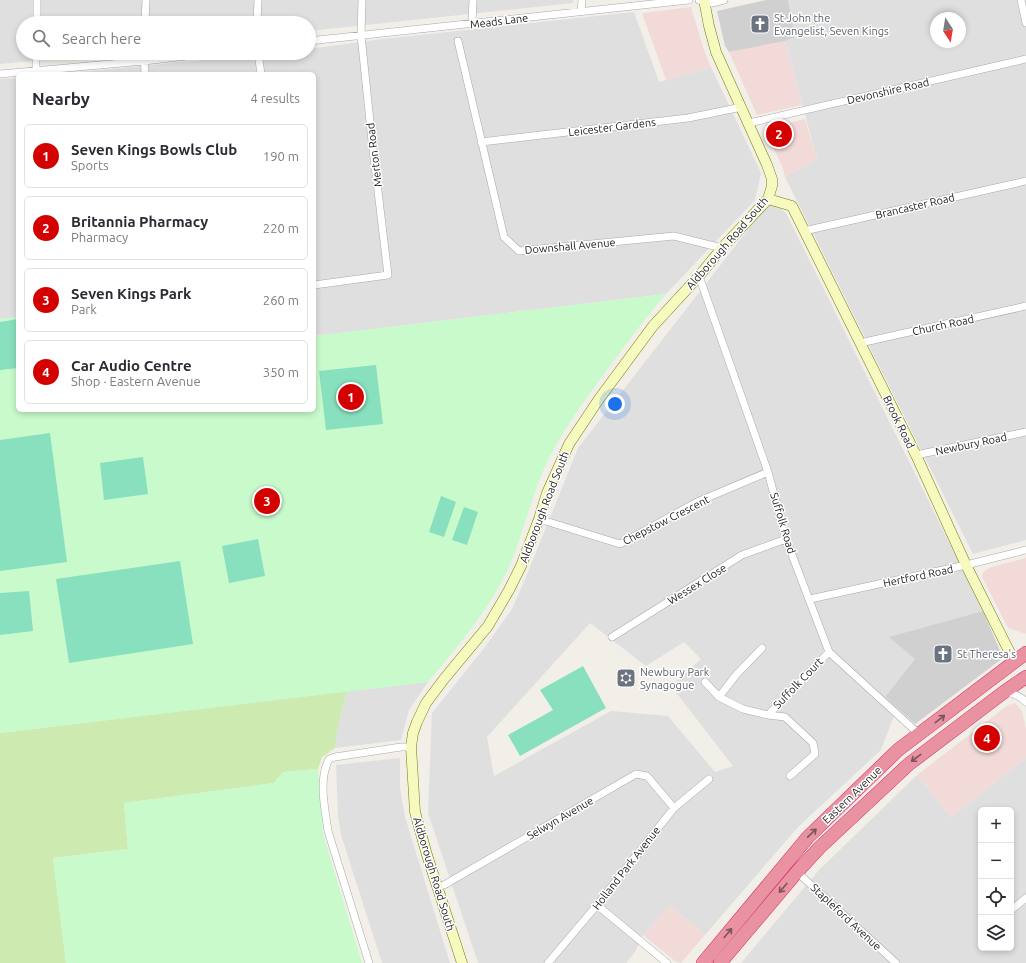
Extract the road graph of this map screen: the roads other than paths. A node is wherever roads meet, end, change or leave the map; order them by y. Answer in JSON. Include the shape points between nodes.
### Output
{"nodes":[{"id":1,"x":38,"y":0,"type":"edge"},
{"id":2,"x":146,"y":0,"type":"edge"},
{"id":3,"x":258,"y":0,"type":"edge"},
{"id":4,"x":362,"y":0,"type":"edge"},
{"id":5,"x":473,"y":0,"type":"edge"},
{"id":6,"x":582,"y":0,"type":"edge"},
{"id":7,"x":689,"y":0,"type":"edge"},
{"id":8,"x":702,"y":0,"type":"edge"},
{"id":9,"x":724,"y":0,"type":"edge"},
{"id":10,"x":1021,"y":0,"type":"edge"},
{"id":11,"x":581,"y":11,"type":"junction"},
{"id":12,"x":37,"y":16,"type":"edge"},
{"id":13,"x":145,"y":16,"type":"edge"},
{"id":14,"x":258,"y":16,"type":"edge"},
{"id":15,"x":1026,"y":23,"type":"edge"},
{"id":16,"x":472,"y":24,"type":"junction"},
{"id":17,"x":361,"y":35,"type":"junction"},
{"id":18,"x":316,"y":40,"type":"edge"},
{"id":19,"x":458,"y":41,"type":"dead end"},
{"id":20,"x":1026,"y":59,"type":"edge"},
{"id":21,"x":36,"y":60,"type":"edge"},
{"id":22,"x":152,"y":60,"type":"edge"},
{"id":23,"x":259,"y":60,"type":"edge"},
{"id":24,"x":144,"y":61,"type":"junction"},
{"id":25,"x":36,"y":72,"type":"edge"},
{"id":26,"x":45,"y":72,"type":"edge"},
{"id":27,"x":145,"y":72,"type":"edge"},
{"id":28,"x":261,"y":72,"type":"edge"},
{"id":29,"x":0,"y":74,"type":"edge"},
{"id":30,"x":16,"y":74,"type":"edge"},
{"id":31,"x":742,"y":107,"type":"junction"},
{"id":32,"x":749,"y":123,"type":"junction"},
{"id":33,"x":481,"y":142,"type":"junction"},
{"id":34,"x":1026,"y":181,"type":"edge"},
{"id":35,"x":768,"y":199,"type":"junction"},
{"id":36,"x":804,"y":231,"type":"junction"},
{"id":37,"x":722,"y":248,"type":"junction"},
{"id":38,"x":699,"y":276,"type":"junction"},
{"id":39,"x":316,"y":285,"type":"edge"},
{"id":40,"x":1026,"y":306,"type":"edge"},
{"id":41,"x":860,"y":343,"type":"junction"},
{"id":42,"x":1026,"y":432,"type":"edge"},
{"id":43,"x":916,"y":455,"type":"junction"},
{"id":44,"x":768,"y":472,"type":"junction"},
{"id":45,"x":539,"y":518,"type":"junction"},
{"id":46,"x":786,"y":539,"type":"junction"},
{"id":47,"x":1026,"y":550,"type":"edge"},
{"id":48,"x":966,"y":565,"type":"junction"},
{"id":49,"x":810,"y":599,"type":"junction"},
{"id":50,"x":612,"y":637,"type":"dead end"},
{"id":51,"x":762,"y":648,"type":"dead end"},
{"id":52,"x":828,"y":652,"type":"junction"},
{"id":53,"x":1026,"y":653,"type":"edge"},
{"id":54,"x":1014,"y":662,"type":"junction"},
{"id":55,"x":1026,"y":677,"type":"edge"},
{"id":56,"x":704,"y":682,"type":"dead end"},
{"id":57,"x":1004,"y":692,"type":"junction"},
{"id":58,"x":719,"y":697,"type":"junction"},
{"id":59,"x":1026,"y":702,"type":"edge"},
{"id":60,"x":768,"y":715,"type":"junction"},
{"id":61,"x":920,"y":735,"type":"junction"},
{"id":62,"x":411,"y":747,"type":"junction"},
{"id":63,"x":790,"y":776,"type":"dead end"},
{"id":64,"x":710,"y":780,"type":"dead end"},
{"id":65,"x":674,"y":808,"type":"junction"},
{"id":66,"x":797,"y":872,"type":"junction"},
{"id":67,"x":437,"y":888,"type":"junction"},
{"id":68,"x":1026,"y":898,"type":"edge"},
{"id":69,"x":597,"y":905,"type":"junction"},
{"id":70,"x":1014,"y":908,"type":"edge"},
{"id":71,"x":369,"y":963,"type":"edge"},
{"id":72,"x":462,"y":963,"type":"edge"},
{"id":73,"x":548,"y":963,"type":"edge"},
{"id":74,"x":667,"y":963,"type":"edge"},
{"id":75,"x":704,"y":963,"type":"edge"},
{"id":76,"x":720,"y":963,"type":"edge"},
{"id":77,"x":896,"y":963,"type":"edge"}],
"edges":[{"from":1,"to":12,"type":"street"},
{"from":2,"to":13,"type":"street"},
{"from":3,"to":14,"type":"street"},
{"from":4,"to":17,"type":"street","name":"Merton Road"},
{"from":5,"to":16,"type":"street"},
{"from":6,"to":11,"type":"street"},
{"from":7,"to":11,"type":"street","name":"Meads Lane"},
{"from":8,"to":9,"type":"street","via":[[712,3]]},
{"from":8,"to":31,"type":"street","name":"Aldborough Road South","via":[[716,52]]},
{"from":10,"to":15,"type":"street"},
{"from":11,"to":16,"type":"street","name":"Meads Lane"},
{"from":16,"to":17,"type":"street","name":"Meads Lane"},
{"from":17,"to":18,"type":"street","name":"Meads Lane"},
{"from":17,"to":39,"type":"street","name":"Merton Road","via":[[388,275]]},
{"from":19,"to":33,"type":"street","name":"Downshall Avenue"},
{"from":20,"to":32,"type":"street","name":"Devonshire Road"},
{"from":21,"to":25,"type":"street"},
{"from":22,"to":24,"type":"street"},
{"from":23,"to":28,"type":"street"},
{"from":24,"to":26,"type":"street"},
{"from":24,"to":27,"type":"street"},
{"from":29,"to":30,"type":"street"},
{"from":31,"to":32,"type":"street","name":"Aldborough Road South"},
{"from":31,"to":33,"type":"street","name":"Leicester Gardens","via":[[688,118]]},
{"from":32,"to":35,"type":"street","name":"Aldborough Road South","via":[[772,180]]},
{"from":33,"to":37,"type":"street","name":"Downshall Avenue","via":[[504,237],[520,251],[674,236]]},
{"from":34,"to":36,"type":"street","name":"Brancaster Road"},
{"from":35,"to":36,"type":"street","name":"Brook Road","via":[[792,206]]},
{"from":35,"to":37,"type":"street","name":"Aldborough Road South"},
{"from":36,"to":41,"type":"street","name":"Brook Road"},
{"from":37,"to":38,"type":"street","name":"Aldborough Road South"},
{"from":38,"to":44,"type":"street","name":"Suffolk Road"},
{"from":38,"to":45,"type":"street","name":"Aldborough Road South","via":[[649,332],[569,444]]},
{"from":40,"to":41,"type":"street","name":"Church Road"},
{"from":41,"to":43,"type":"street","name":"Brook Road"},
{"from":42,"to":43,"type":"street","name":"Newbury Road"},
{"from":43,"to":48,"type":"street","name":"Brook Road"},
{"from":44,"to":45,"type":"street","name":"Chepstow Crescent","via":[[697,502],[620,544]]},
{"from":44,"to":46,"type":"street","name":"Suffolk Road"},
{"from":45,"to":62,"type":"street","name":"Aldborough Road South","via":[[509,590],[488,626],[426,703],[413,733]]},
{"from":46,"to":49,"type":"street","name":"Suffolk Road"},
{"from":46,"to":50,"type":"street","name":"Wessex Close","via":[[742,555]]},
{"from":47,"to":48,"type":"street","name":"Hertford Road"},
{"from":48,"to":49,"type":"street","name":"Hertford Road"},
{"from":48,"to":54,"type":"street","name":"Brook Road"},
{"from":49,"to":52,"type":"street","name":"Suffolk Road"},
{"from":51,"to":58,"type":"street"},
{"from":52,"to":60,"type":"street","name":"Suffolk Court"},
{"from":52,"to":61,"type":"street","name":"Suffolk Road"},
{"from":53,"to":54,"type":"highway","name":"Eastern Avenue"},
{"from":61,"to":54,"type":"highway","name":"Eastern Avenue","one_way":true},
{"from":55,"to":57,"type":"highway","name":"Eastern Avenue"},
{"from":56,"to":58,"type":"street","name":"Suffolk Court"},
{"from":57,"to":59,"type":"street","via":[[1013,693]]},
{"from":57,"to":66,"type":"highway","name":"Eastern Avenue","one_way":true,"via":[[909,764],[819,848]]},
{"from":58,"to":60,"type":"street","name":"Suffolk Court","via":[[743,709]]},
{"from":60,"to":63,"type":"street","name":"Suffolk Court","via":[[785,717],[813,743],[815,754]]},
{"from":75,"to":61,"type":"highway","name":"Eastern Avenue","one_way":true,"via":[[808,837],[898,750]]},
{"from":62,"to":67,"type":"street","name":"Aldborough Road South","via":[[415,812]]},
{"from":62,"to":71,"type":"street","via":[[335,757],[330,759],[324,774],[328,832]]},
{"from":64,"to":65,"type":"street","name":"Holland Park Avenue"},
{"from":65,"to":67,"type":"street","name":"Selwyn Avenue","via":[[647,776],[636,774]]},
{"from":65,"to":69,"type":"street","name":"Holland Park Avenue"},
{"from":66,"to":76,"type":"highway","name":"Eastern Avenue","one_way":true},
{"from":66,"to":77,"type":"street","name":"Stapleford Avenue"},
{"from":67,"to":72,"type":"street","name":"Aldborough Road South"},
{"from":68,"to":70,"type":"street"},
{"from":69,"to":73,"type":"street","name":"Holland Park Avenue"},
{"from":69,"to":74,"type":"street"}]}
